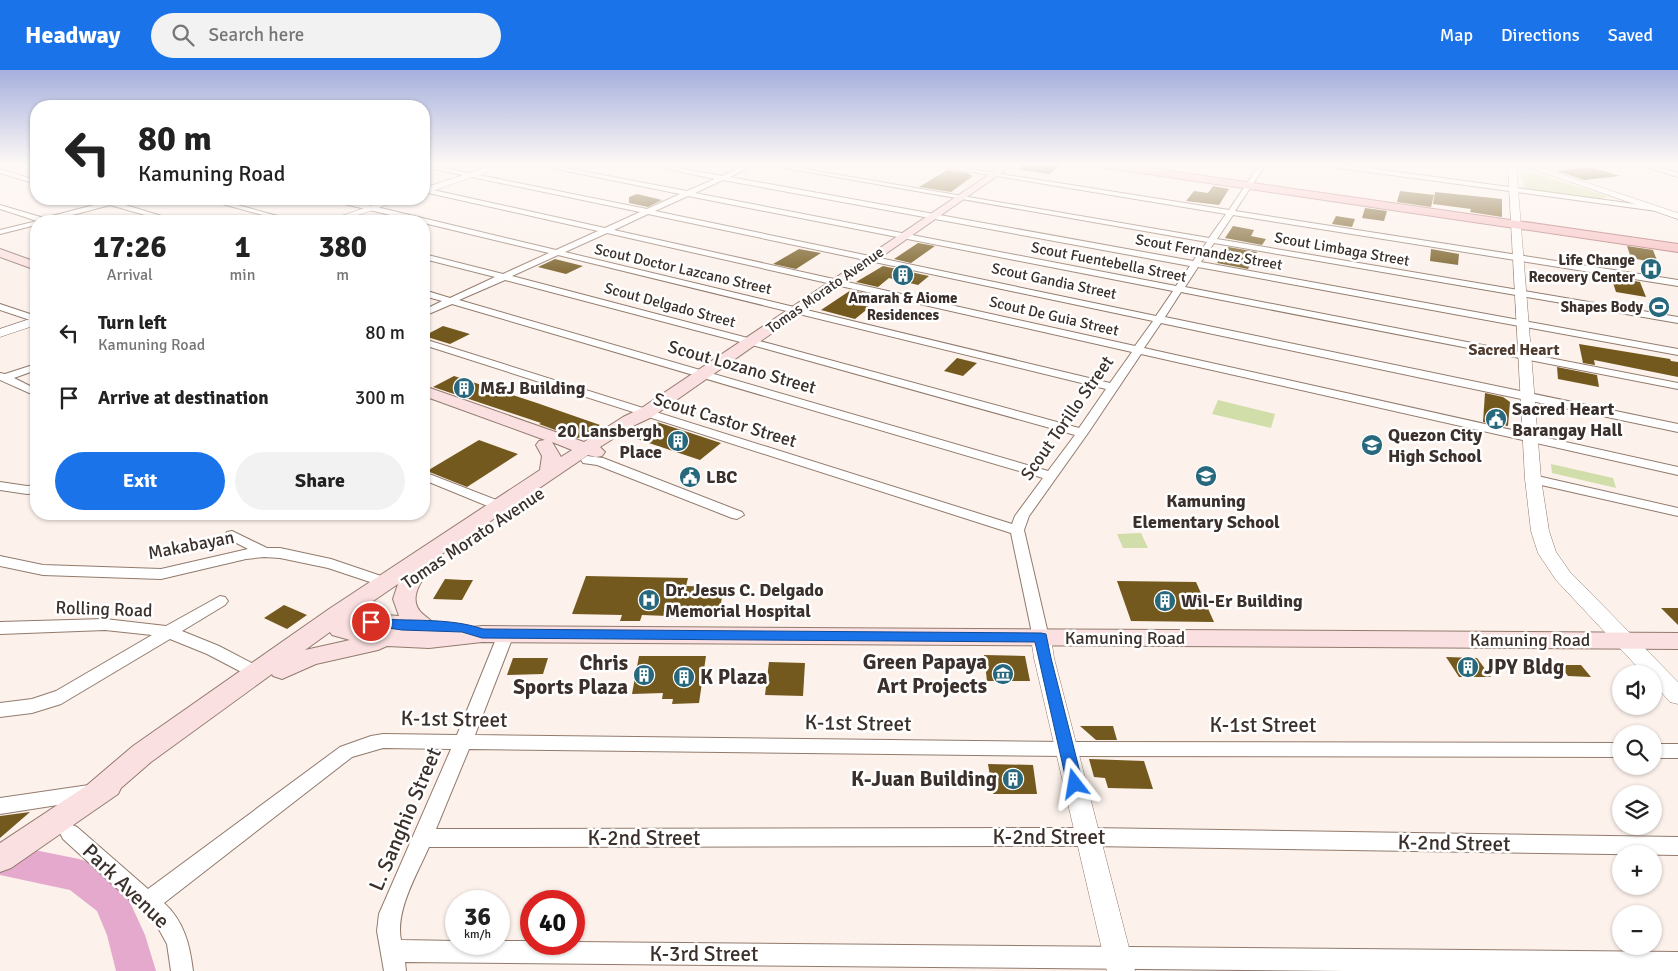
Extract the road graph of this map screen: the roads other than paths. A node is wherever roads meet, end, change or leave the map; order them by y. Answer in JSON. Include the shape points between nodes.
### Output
{"nodes":[{"id":1,"x":99,"y":206,"type":"edge"},
{"id":2,"x":121,"y":206,"type":"edge"},
{"id":3,"x":235,"y":206,"type":"edge"},
{"id":4,"x":364,"y":206,"type":"edge"},
{"id":5,"x":378,"y":206,"type":"edge"},
{"id":6,"x":494,"y":206,"type":"edge"},
{"id":7,"x":619,"y":206,"type":"edge"},
{"id":8,"x":661,"y":206,"type":"edge"},
{"id":9,"x":750,"y":206,"type":"edge"},
{"id":10,"x":878,"y":206,"type":"edge"},
{"id":11,"x":946,"y":206,"type":"edge"},
{"id":12,"x":1016,"y":206,"type":"edge"},
{"id":13,"x":1199,"y":206,"type":"edge"},
{"id":14,"x":1235,"y":206,"type":"edge"},
{"id":15,"x":1388,"y":206,"type":"edge"},
{"id":16,"x":1515,"y":206,"type":"edge"},
{"id":17,"x":1637,"y":206,"type":"edge"},
{"id":18,"x":1649,"y":206,"type":"edge"},
{"id":19,"x":0,"y":207,"type":"edge"},
{"id":20,"x":372,"y":208,"type":"junction"},
{"id":21,"x":1657,"y":209,"type":"junction"},
{"id":22,"x":647,"y":212,"type":"junction"},
{"id":23,"x":1231,"y":212,"type":"junction"},
{"id":24,"x":66,"y":215,"type":"edge"},
{"id":25,"x":153,"y":215,"type":"edge"},
{"id":26,"x":269,"y":215,"type":"edge"},
{"id":27,"x":350,"y":215,"type":"edge"},
{"id":28,"x":401,"y":215,"type":"edge"},
{"id":29,"x":933,"y":216,"type":"junction"},
{"id":30,"x":1678,"y":216,"type":"edge"},
{"id":31,"x":30,"y":217,"type":"edge"},
{"id":32,"x":430,"y":222,"type":"edge"},
{"id":33,"x":30,"y":224,"type":"edge"},
{"id":34,"x":1517,"y":225,"type":"junction"},
{"id":35,"x":604,"y":231,"type":"junction"},
{"id":36,"x":0,"y":232,"type":"edge"},
{"id":37,"x":904,"y":236,"type":"junction"},
{"id":38,"x":1210,"y":241,"type":"junction"},
{"id":39,"x":0,"y":243,"type":"edge"},
{"id":40,"x":1678,"y":248,"type":"edge"},
{"id":41,"x":0,"y":253,"type":"edge"},
{"id":42,"x":556,"y":253,"type":"junction"},
{"id":43,"x":30,"y":254,"type":"edge"},
{"id":44,"x":430,"y":258,"type":"edge"},
{"id":45,"x":872,"y":258,"type":"junction"},
{"id":46,"x":1519,"y":258,"type":"junction"},
{"id":47,"x":30,"y":264,"type":"edge"},
{"id":48,"x":1196,"y":264,"type":"junction"},
{"id":49,"x":504,"y":277,"type":"junction"},
{"id":50,"x":837,"y":282,"type":"junction"},
{"id":51,"x":1678,"y":283,"type":"edge"},
{"id":52,"x":1178,"y":290,"type":"junction"},
{"id":53,"x":1522,"y":294,"type":"junction"},
{"id":54,"x":430,"y":295,"type":"edge"},
{"id":55,"x":450,"y":301,"type":"junction"},
{"id":56,"x":0,"y":307,"type":"edge"},
{"id":57,"x":430,"y":310,"type":"edge"},
{"id":58,"x":797,"y":310,"type":"junction"},
{"id":59,"x":30,"y":318,"type":"edge"},
{"id":60,"x":1158,"y":319,"type":"junction"},
{"id":61,"x":1678,"y":320,"type":"edge"},
{"id":62,"x":30,"y":322,"type":"edge"},
{"id":63,"x":1524,"y":324,"type":"junction"},
{"id":64,"x":0,"y":333,"type":"edge"},
{"id":65,"x":750,"y":342,"type":"junction"},
{"id":66,"x":430,"y":344,"type":"edge"},
{"id":67,"x":1136,"y":350,"type":"junction"},
{"id":68,"x":1678,"y":352,"type":"edge"},
{"id":69,"x":1525,"y":357,"type":"junction"},
{"id":70,"x":30,"y":369,"type":"edge"},
{"id":71,"x":704,"y":374,"type":"junction"},
{"id":72,"x":2,"y":377,"type":"edge"},
{"id":73,"x":1678,"y":386,"type":"edge"},
{"id":74,"x":1112,"y":387,"type":"junction"},
{"id":75,"x":30,"y":390,"type":"edge"},
{"id":76,"x":430,"y":393,"type":"edge"},
{"id":77,"x":1529,"y":396,"type":"junction"},
{"id":78,"x":430,"y":404,"type":"edge"},
{"id":79,"x":646,"y":413,"type":"junction"},
{"id":80,"x":1678,"y":428,"type":"edge"},
{"id":81,"x":1082,"y":433,"type":"junction"},
{"id":82,"x":1531,"y":438,"type":"junction"},
{"id":83,"x":546,"y":445,"type":"junction"},
{"id":84,"x":590,"y":456,"type":"junction"},
{"id":85,"x":1678,"y":471,"type":"edge"},
{"id":86,"x":548,"y":474,"type":"junction"},
{"id":87,"x":1050,"y":476,"type":"junction"},
{"id":88,"x":430,"y":478,"type":"edge"},
{"id":89,"x":1533,"y":479,"type":"junction"},
{"id":90,"x":0,"y":486,"type":"edge"},
{"id":91,"x":30,"y":490,"type":"edge"},
{"id":92,"x":505,"y":508,"type":"junction"},
{"id":93,"x":1678,"y":512,"type":"edge"},
{"id":94,"x":736,"y":515,"type":"dead end"},
{"id":95,"x":1017,"y":530,"type":"junction"},
{"id":96,"x":232,"y":535,"type":"dead end"},
{"id":97,"x":264,"y":552,"type":"junction"},
{"id":98,"x":0,"y":562,"type":"edge"},
{"id":99,"x":412,"y":579,"type":"junction"},
{"id":100,"x":385,"y":582,"type":"junction"},
{"id":101,"x":220,"y":601,"type":"dead end"},
{"id":102,"x":344,"y":620,"type":"junction"},
{"id":103,"x":423,"y":626,"type":"junction"},
{"id":104,"x":0,"y":628,"type":"edge"},
{"id":105,"x":168,"y":633,"type":"junction"},
{"id":106,"x":482,"y":634,"type":"junction"},
{"id":107,"x":506,"y":634,"type":"junction"},
{"id":108,"x":1041,"y":638,"type":"junction"},
{"id":109,"x":397,"y":639,"type":"junction"},
{"id":110,"x":1624,"y":640,"type":"junction"},
{"id":111,"x":1678,"y":641,"type":"edge"},
{"id":112,"x":282,"y":670,"type":"junction"},
{"id":113,"x":257,"y":673,"type":"junction"},
{"id":114,"x":1678,"y":696,"type":"edge"},
{"id":115,"x":0,"y":710,"type":"edge"},
{"id":116,"x":463,"y":743,"type":"junction"},
{"id":117,"x":1066,"y":748,"type":"junction"},
{"id":118,"x":1612,"y":750,"type":"edge"},
{"id":119,"x":1662,"y":751,"type":"edge"},
{"id":120,"x":1678,"y":751,"type":"edge"},
{"id":121,"x":97,"y":792,"type":"junction"},
{"id":122,"x":0,"y":806,"type":"edge"},
{"id":123,"x":59,"y":830,"type":"junction"},
{"id":124,"x":1089,"y":837,"type":"junction"},
{"id":125,"x":421,"y":838,"type":"junction"},
{"id":126,"x":1678,"y":846,"type":"edge"},
{"id":127,"x":0,"y":859,"type":"edge"},
{"id":128,"x":148,"y":902,"type":"junction"},
{"id":129,"x":392,"y":961,"type":"edge"},
{"id":130,"x":1678,"y":963,"type":"edge"},
{"id":131,"x":1119,"y":964,"type":"edge"},
{"id":132,"x":182,"y":971,"type":"edge"}],
"edges":[{"from":1,"to":24,"type":"street"},
{"from":2,"to":25,"type":"street"},
{"from":3,"to":26,"type":"street"},
{"from":4,"to":20,"type":"street","name":"Scout Doctor Lazcano Street"},
{"from":5,"to":20,"type":"street"},
{"from":6,"to":35,"type":"street","name":"Scout De Guia Street"},
{"from":7,"to":22,"type":"street","name":"Scout Gandia Street"},
{"from":8,"to":22,"type":"street"},
{"from":9,"to":37,"type":"street","name":"Scout Fuentebella Street"},
{"from":10,"to":29,"type":"street","name":"Scout Fernandez Street"},
{"from":11,"to":29,"type":"main road","name":"Tomas Morato Avenue"},
{"from":12,"to":38,"type":"street","name":"Scout Limbaga Street"},
{"from":13,"to":23,"type":"street"},
{"from":14,"to":23,"type":"street","name":"Scout Torillo Street"},
{"from":15,"to":34,"type":"main road"},
{"from":16,"to":34,"type":"street"},
{"from":17,"to":21,"type":"street"},
{"from":18,"to":21,"type":"street"},
{"from":19,"to":31,"type":"street"},
{"from":20,"to":27,"type":"street"},
{"from":20,"to":28,"type":"street","name":"Scout Doctor Lazcano Street"},
{"from":21,"to":30,"type":"street"},
{"from":22,"to":35,"type":"street"},
{"from":22,"to":45,"type":"street","name":"Scout Gandia Street"},
{"from":23,"to":38,"type":"street","name":"Scout Torillo Street"},
{"from":23,"to":46,"type":"street"},
{"from":29,"to":37,"type":"main road","name":"Tomas Morato Avenue"},
{"from":29,"to":48,"type":"street","name":"Scout Fernandez Street"},
{"from":32,"to":42,"type":"street","name":"Scout Doctor Lazcano Street"},
{"from":33,"to":36,"type":"street"},
{"from":34,"to":40,"type":"main road"},
{"from":34,"to":46,"type":"street"},
{"from":35,"to":42,"type":"street"},
{"from":35,"to":50,"type":"street","name":"Scout De Guia Street"},
{"from":37,"to":45,"type":"main road","name":"Tomas Morato Avenue"},
{"from":37,"to":52,"type":"street","name":"Scout Fuentebella Street"},
{"from":38,"to":48,"type":"street","name":"Scout Torillo Street"},
{"from":38,"to":53,"type":"street","name":"Scout Limbaga Street"},
{"from":39,"to":43,"type":"main road"},
{"from":41,"to":47,"type":"main road"},
{"from":42,"to":49,"type":"street"},
{"from":42,"to":58,"type":"street","name":"Scout Doctor Lazcano Street"},
{"from":44,"to":49,"type":"street","name":"Scout Delgado Street"},
{"from":45,"to":50,"type":"main road","name":"Tomas Morato Avenue"},
{"from":45,"to":60,"type":"street","name":"Scout Gandia Street"},
{"from":46,"to":51,"type":"street"},
{"from":46,"to":53,"type":"street"},
{"from":48,"to":52,"type":"street","name":"Scout Torillo Street"},
{"from":48,"to":63,"type":"street","name":"Scout Fernandez Street"},
{"from":49,"to":55,"type":"street"},
{"from":49,"to":65,"type":"street","name":"Scout Delgado Street"},
{"from":50,"to":58,"type":"main road","name":"Tomas Morato Avenue"},
{"from":50,"to":67,"type":"street","name":"Scout De Guia Street"},
{"from":52,"to":60,"type":"street","name":"Scout Torillo Street"},
{"from":52,"to":69,"type":"street","name":"Scout Fuentebella Street"},
{"from":53,"to":61,"type":"street","name":"Scout Limbaga Street"},
{"from":53,"to":63,"type":"street"},
{"from":54,"to":55,"type":"street","name":"Scout Lozano Street"},
{"from":55,"to":57,"type":"street"},
{"from":55,"to":71,"type":"street","name":"Scout Lozano Street"},
{"from":56,"to":59,"type":"street"},
{"from":58,"to":65,"type":"main road","name":"Tomas Morato Avenue"},
{"from":58,"to":74,"type":"street","name":"Scout Doctor Lazcano Street"},
{"from":60,"to":67,"type":"street","name":"Scout Torillo Street"},
{"from":60,"to":77,"type":"street","name":"Scout Gandia Street"},
{"from":62,"to":64,"type":"street"},
{"from":63,"to":68,"type":"street","name":"Scout Fernandez Street"},
{"from":63,"to":69,"type":"street"},
{"from":65,"to":71,"type":"main road","name":"Tomas Morato Avenue"},
{"from":65,"to":81,"type":"street","name":"Scout Delgado Street"},
{"from":66,"to":79,"type":"street","name":"Scout Castor Street"},
{"from":67,"to":74,"type":"street","name":"Scout Torillo Street"},
{"from":67,"to":82,"type":"street","name":"Scout De Guia Street"},
{"from":69,"to":73,"type":"street","name":"Scout Fuentebella Street"},
{"from":69,"to":77,"type":"street"},
{"from":70,"to":72,"type":"street"},
{"from":71,"to":79,"type":"main road","name":"Tomas Morato Avenue"},
{"from":71,"to":87,"type":"street","name":"Scout Lozano Street"},
{"from":72,"to":75,"type":"street"},
{"from":74,"to":81,"type":"street","name":"Scout Torillo Street"},
{"from":76,"to":84,"type":"main road"},
{"from":77,"to":80,"type":"street","name":"Scout Gandia Street"},
{"from":77,"to":82,"type":"street"},
{"from":78,"to":83,"type":"main road"},
{"from":79,"to":84,"type":"main road","name":"Tomas Morato Avenue","via":[[639,424]]},
{"from":79,"to":95,"type":"street","name":"Scout Castor Street"},
{"from":81,"to":87,"type":"street","name":"Scout Torillo Street"},
{"from":82,"to":85,"type":"street","name":"Scout De Guia Street"},
{"from":82,"to":89,"type":"street"},
{"from":83,"to":84,"type":"main road"},
{"from":83,"to":86,"type":"main road","via":[[553,460]]},
{"from":84,"to":86,"type":"main road","name":"Tomas Morato Avenue"},
{"from":84,"to":92,"type":"main road","name":"Tomas Morato Avenue"},
{"from":84,"to":94,"type":"street"},
{"from":86,"to":92,"type":"main road","name":"Tomas Morato Avenue"},
{"from":87,"to":95,"type":"street","name":"Scout Torillo Street","via":[[1022,516]]},
{"from":88,"to":92,"type":"street"},
{"from":89,"to":93,"type":"street"},
{"from":89,"to":110,"type":"street","via":[[1540,531],[1547,553],[1564,576]]},
{"from":90,"to":91,"type":"street"},
{"from":92,"to":99,"type":"main road","name":"Tomas Morato Avenue"},
{"from":92,"to":100,"type":"main road","name":"Tomas Morato Avenue"},
{"from":95,"to":108,"type":"street"},
{"from":96,"to":97,"type":"street"},
{"from":97,"to":98,"type":"street","name":"Makabayan","via":[[160,574],[43,570]]},
{"from":97,"to":100,"type":"street","name":"Makabayan","via":[[331,564]]},
{"from":99,"to":102,"type":"main road","name":"Tomas Morato Avenue"},
{"from":99,"to":103,"type":"main road","via":[[406,586],[404,602],[411,619]]},
{"from":100,"to":102,"type":"main road","name":"Tomas Morato Avenue"},
{"from":101,"to":105,"type":"street"},
{"from":102,"to":103,"type":"main road","name":"Kamuning Road"},
{"from":102,"to":109,"type":"main road","name":"Kamuning Road","via":[[366,636]]},
{"from":102,"to":112,"type":"main road","name":"Tomas Morato Avenue"},
{"from":102,"to":113,"type":"main road","name":"Tomas Morato Avenue"},
{"from":103,"to":106,"type":"main road","name":"Kamuning Road","via":[[463,627]]},
{"from":104,"to":105,"type":"street","name":"Rolling Road","via":[[135,626]]},
{"from":105,"to":113,"type":"street","name":"Rolling Road","via":[[207,647]]},
{"from":105,"to":115,"type":"street","via":[[47,704]]},
{"from":106,"to":107,"type":"main road","name":"Kamuning Road"},
{"from":106,"to":109,"type":"main road","name":"Kamuning Road","via":[[455,639]]},
{"from":107,"to":108,"type":"main road","name":"Kamuning Road"},
{"from":107,"to":116,"type":"street","name":"L. Sanghio Street"},
{"from":108,"to":110,"type":"main road","name":"Kamuning Road"},
{"from":108,"to":117,"type":"street"},
{"from":109,"to":112,"type":"main road","via":[[310,657]]},
{"from":110,"to":111,"type":"main road","name":"Kamuning Road"},
{"from":110,"to":114,"type":"street"},
{"from":112,"to":121,"type":"main road","name":"Tomas Morato Avenue","via":[[153,760]]},
{"from":113,"to":121,"type":"main road","name":"Tomas Morato Avenue","via":[[142,754]]},
{"from":116,"to":117,"type":"street","name":"K-1st Street"},
{"from":116,"to":125,"type":"street","name":"L. Sanghio Street"},
{"from":116,"to":128,"type":"street","name":"K-1st Street","via":[[383,741],[346,752]]},
{"from":117,"to":118,"type":"street","name":"K-1st Street"},
{"from":117,"to":124,"type":"street"},
{"from":119,"to":120,"type":"street"},
{"from":121,"to":122,"type":"street"},
{"from":121,"to":123,"type":"main road","name":"Tomas Morato Avenue"},
{"from":123,"to":127,"type":"main road","name":"Tomas Morato Avenue"},
{"from":123,"to":128,"type":"street","name":"Park Avenue"},
{"from":124,"to":125,"type":"street","name":"K-2nd Street"},
{"from":124,"to":126,"type":"street","name":"K-2nd Street"},
{"from":124,"to":131,"type":"street"},
{"from":125,"to":129,"type":"street","name":"L. Sanghio Street","via":[[390,914],[388,931]]},
{"from":128,"to":132,"type":"street","name":"Park Avenue","via":[[172,928],[182,958]]},
{"from":129,"to":131,"type":"street","name":"K-3rd Street"},
{"from":130,"to":131,"type":"street","name":"K-3rd Street"}]}
